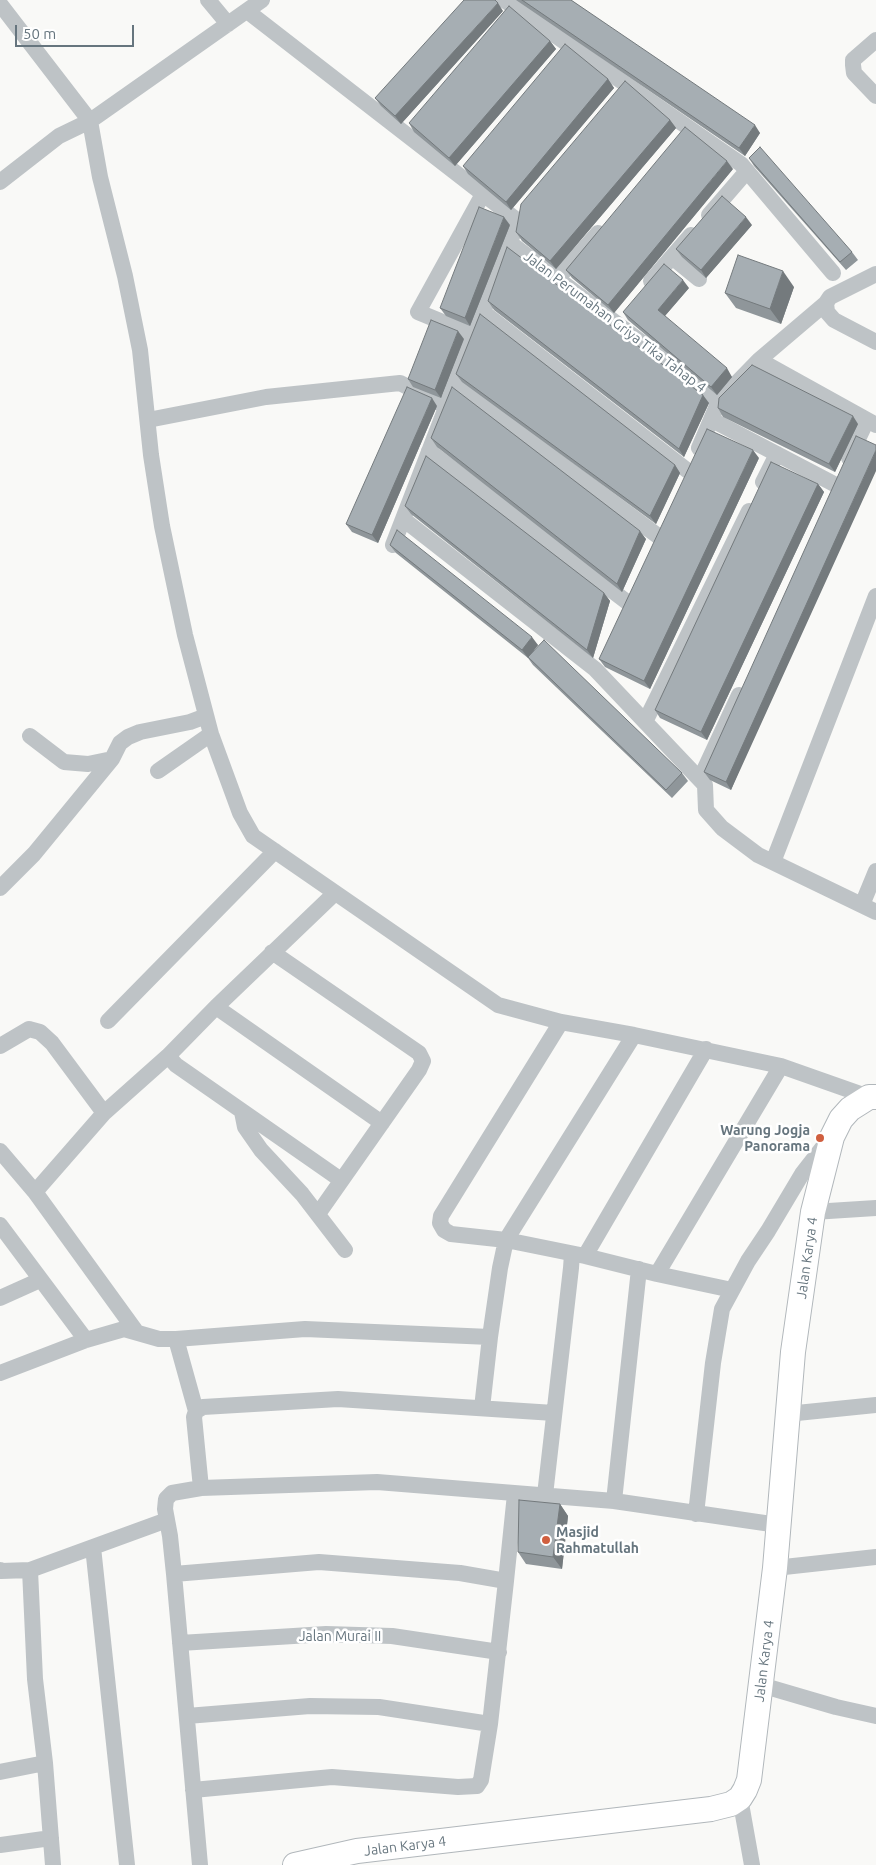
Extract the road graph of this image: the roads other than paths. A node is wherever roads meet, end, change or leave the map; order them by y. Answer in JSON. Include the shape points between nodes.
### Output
{"nodes":[{"id":1,"x":208,"y":0,"type":"edge"},
{"id":2,"x":262,"y":0,"type":"edge"},
{"id":3,"x":509,"y":3,"type":"edge"},
{"id":4,"x":0,"y":4,"type":"edge"},
{"id":5,"x":247,"y":11,"type":"junction"},
{"id":6,"x":500,"y":21,"type":"edge"},
{"id":7,"x":228,"y":24,"type":"junction"},
{"id":8,"x":876,"y":40,"type":"edge"},
{"id":9,"x":570,"y":46,"type":"junction"},
{"id":10,"x":558,"y":60,"type":"edge"},
{"id":11,"x":628,"y":86,"type":"junction"},
{"id":12,"x":876,"y":96,"type":"edge"},
{"id":13,"x":615,"y":100,"type":"edge"},
{"id":14,"x":416,"y":117,"type":"edge"},
{"id":15,"x":90,"y":121,"type":"junction"},
{"id":16,"x":690,"y":129,"type":"junction"},
{"id":17,"x":403,"y":132,"type":"junction"},
{"id":18,"x":677,"y":144,"type":"edge"},
{"id":19,"x":470,"y":161,"type":"edge"},
{"id":20,"x":747,"y":171,"type":"junction"},
{"id":21,"x":458,"y":175,"type":"junction"},
{"id":22,"x":0,"y":182,"type":"edge"},
{"id":23,"x":483,"y":194,"type":"junction"},
{"id":24,"x":527,"y":204,"type":"edge"},
{"id":25,"x":611,"y":218,"type":"edge"},
{"id":26,"x":514,"y":219,"type":"junction"},
{"id":27,"x":510,"y":243,"type":"junction"},
{"id":28,"x":672,"y":257,"type":"junction"},
{"id":29,"x":833,"y":273,"type":"dead end"},
{"id":30,"x":876,"y":274,"type":"edge"},
{"id":31,"x":558,"y":278,"type":"junction"},
{"id":32,"x":699,"y":280,"type":"dead end"},
{"id":33,"x":641,"y":293,"type":"edge"},
{"id":34,"x":826,"y":303,"type":"junction"},
{"id":35,"x":628,"y":308,"type":"edge"},
{"id":36,"x":483,"y":312,"type":"junction"},
{"id":37,"x":616,"y":322,"type":"junction"},
{"id":38,"x":474,"y":335,"type":"junction"},
{"id":39,"x":876,"y":342,"type":"edge"},
{"id":40,"x":760,"y":360,"type":"junction"},
{"id":41,"x":455,"y":385,"type":"junction"},
{"id":42,"x":719,"y":401,"type":"junction"},
{"id":43,"x":446,"y":406,"type":"junction"},
{"id":44,"x":148,"y":420,"type":"junction"},
{"id":45,"x":712,"y":420,"type":"junction"},
{"id":46,"x":871,"y":423,"type":"edge"},
{"id":47,"x":429,"y":451,"type":"junction"},
{"id":48,"x":777,"y":454,"type":"junction"},
{"id":49,"x":688,"y":471,"type":"junction"},
{"id":50,"x":836,"y":485,"type":"junction"},
{"id":51,"x":680,"y":488,"type":"edge"},
{"id":52,"x":828,"y":503,"type":"edge"},
{"id":53,"x":403,"y":519,"type":"junction"},
{"id":54,"x":665,"y":520,"type":"edge"},
{"id":55,"x":658,"y":536,"type":"junction"},
{"id":56,"x":392,"y":546,"type":"edge"},
{"id":57,"x":650,"y":553,"type":"edge"},
{"id":58,"x":634,"y":586,"type":"edge"},
{"id":59,"x":876,"y":596,"type":"edge"},
{"id":60,"x":626,"y":602,"type":"junction"},
{"id":61,"x":619,"y":618,"type":"edge"},
{"id":62,"x":603,"y":652,"type":"edge"},
{"id":63,"x":595,"y":669,"type":"junction"},
{"id":64,"x":745,"y":681,"type":"edge"},
{"id":65,"x":206,"y":716,"type":"junction"},
{"id":66,"x":645,"y":722,"type":"junction"},
{"id":67,"x":210,"y":734,"type":"junction"},
{"id":68,"x":30,"y":736,"type":"dead end"},
{"id":69,"x":112,"y":759,"type":"junction"},
{"id":70,"x":158,"y":771,"type":"dead end"},
{"id":71,"x":700,"y":779,"type":"junction"},
{"id":72,"x":275,"y":851,"type":"junction"},
{"id":73,"x":773,"y":862,"type":"junction"},
{"id":74,"x":876,"y":871,"type":"edge"},
{"id":75,"x":4,"y":880,"type":"edge"},
{"id":76,"x":335,"y":893,"type":"junction"},
{"id":77,"x":869,"y":908,"type":"edge"},
{"id":78,"x":272,"y":952,"type":"junction"},
{"id":79,"x":216,"y":1007,"type":"junction"},
{"id":80,"x":108,"y":1021,"type":"dead end"},
{"id":81,"x":561,"y":1022,"type":"junction"},
{"id":82,"x":634,"y":1035,"type":"junction"},
{"id":83,"x":0,"y":1046,"type":"edge"},
{"id":84,"x":706,"y":1049,"type":"junction"},
{"id":85,"x":168,"y":1056,"type":"junction"},
{"id":86,"x":781,"y":1066,"type":"junction"},
{"id":87,"x":873,"y":1097,"type":"edge"},
{"id":88,"x":242,"y":1112,"type":"junction"},
{"id":89,"x":104,"y":1113,"type":"junction"},
{"id":90,"x":382,"y":1123,"type":"junction"},
{"id":91,"x":832,"y":1136,"type":"junction"},
{"id":92,"x":0,"y":1151,"type":"edge"},
{"id":93,"x":341,"y":1180,"type":"junction"},
{"id":94,"x":35,"y":1192,"type":"junction"},
{"id":95,"x":876,"y":1208,"type":"edge"},
{"id":96,"x":813,"y":1212,"type":"junction"},
{"id":97,"x":318,"y":1214,"type":"junction"},
{"id":98,"x":0,"y":1225,"type":"edge"},
{"id":99,"x":506,"y":1240,"type":"junction"},
{"id":100,"x":345,"y":1250,"type":"dead end"},
{"id":101,"x":578,"y":1255,"type":"junction"},
{"id":102,"x":639,"y":1270,"type":"junction"},
{"id":103,"x":657,"y":1274,"type":"junction"},
{"id":104,"x":40,"y":1280,"type":"junction"},
{"id":105,"x":732,"y":1290,"type":"junction"},
{"id":106,"x":0,"y":1298,"type":"edge"},
{"id":107,"x":135,"y":1330,"type":"junction"},
{"id":108,"x":490,"y":1337,"type":"junction"},
{"id":109,"x":176,"y":1339,"type":"junction"},
{"id":110,"x":86,"y":1340,"type":"junction"},
{"id":111,"x":0,"y":1373,"type":"edge"},
{"id":112,"x":876,"y":1405,"type":"edge"},
{"id":113,"x":482,"y":1408,"type":"junction"},
{"id":114,"x":196,"y":1411,"type":"junction"},
{"id":115,"x":554,"y":1413,"type":"junction"},
{"id":116,"x":787,"y":1414,"type":"junction"},
{"id":117,"x":201,"y":1488,"type":"junction"},
{"id":118,"x":515,"y":1494,"type":"junction"},
{"id":119,"x":545,"y":1495,"type":"junction"},
{"id":120,"x":614,"y":1502,"type":"junction"},
{"id":121,"x":696,"y":1514,"type":"junction"},
{"id":122,"x":167,"y":1520,"type":"junction"},
{"id":123,"x":778,"y":1525,"type":"junction"},
{"id":124,"x":93,"y":1547,"type":"junction"},
{"id":125,"x":876,"y":1557,"type":"edge"},
{"id":126,"x":775,"y":1568,"type":"junction"},
{"id":127,"x":30,"y":1570,"type":"junction"},
{"id":128,"x":0,"y":1571,"type":"edge"},
{"id":129,"x":174,"y":1574,"type":"junction"},
{"id":130,"x":506,"y":1581,"type":"junction"},
{"id":131,"x":180,"y":1643,"type":"junction"},
{"id":132,"x":498,"y":1652,"type":"junction"},
{"id":133,"x":761,"y":1685,"type":"junction"},
{"id":134,"x":187,"y":1716,"type":"junction"},
{"id":135,"x":876,"y":1716,"type":"edge"},
{"id":136,"x":490,"y":1724,"type":"junction"},
{"id":137,"x":45,"y":1763,"type":"junction"},
{"id":138,"x":0,"y":1772,"type":"edge"},
{"id":139,"x":193,"y":1790,"type":"junction"},
{"id":140,"x":740,"y":1798,"type":"junction"},
{"id":141,"x":51,"y":1838,"type":"junction"},
{"id":142,"x":0,"y":1845,"type":"edge"},
{"id":143,"x":54,"y":1865,"type":"edge"},
{"id":144,"x":127,"y":1865,"type":"edge"},
{"id":145,"x":200,"y":1865,"type":"edge"},
{"id":146,"x":295,"y":1865,"type":"edge"},
{"id":147,"x":755,"y":1865,"type":"edge"}],
"edges":[{"from":1,"to":7,"type":"street"},
{"from":2,"to":5,"type":"street"},
{"from":3,"to":6,"type":"street"},
{"from":3,"to":9,"type":"street"},
{"from":4,"to":15,"type":"street"},
{"from":5,"to":7,"type":"street"},
{"from":5,"to":17,"type":"street"},
{"from":7,"to":15,"type":"street"},
{"from":8,"to":12,"type":"street","via":[[853,60],[852,65],[854,73]]},
{"from":9,"to":10,"type":"street"},
{"from":9,"to":11,"type":"street"},
{"from":11,"to":13,"type":"street"},
{"from":11,"to":16,"type":"street"},
{"from":14,"to":17,"type":"street"},
{"from":15,"to":22,"type":"street","via":[[59,136]]},
{"from":15,"to":44,"type":"street","via":[[140,350]]},
{"from":16,"to":18,"type":"street"},
{"from":16,"to":20,"type":"street"},
{"from":17,"to":21,"type":"street"},
{"from":19,"to":21,"type":"street"},
{"from":20,"to":28,"type":"street"},
{"from":20,"to":29,"type":"street"},
{"from":21,"to":23,"type":"street"},
{"from":23,"to":26,"type":"street"},
{"from":23,"to":38,"type":"street","via":[[418,312]]},
{"from":24,"to":26,"type":"street"},
{"from":25,"to":31,"type":"street"},
{"from":26,"to":27,"type":"street","name":"Jalan Perumahan Griya Tika Tahap 4","via":[[518,221]]},
{"from":27,"to":31,"type":"street","name":"Jalan Perumahan Griya Tika Tahap 4"},
{"from":27,"to":36,"type":"street","name":"Jalan Perumahan Griya Tika Tahap 4"},
{"from":28,"to":32,"type":"street"},
{"from":28,"to":33,"type":"street"},
{"from":30,"to":34,"type":"street","name":"Jalan Perumahan Griya Tika Tahap 4","via":[[830,297]]},
{"from":31,"to":37,"type":"street","name":"Jalan Perumahan Griya Tika Tahap 4"},
{"from":34,"to":39,"type":"street","via":[[826,312],[834,320]]},
{"from":34,"to":40,"type":"street","name":"Jalan Perumahan Griya Tika Tahap 4"},
{"from":35,"to":37,"type":"street"},
{"from":36,"to":38,"type":"street","name":"Jalan Perumahan Griya Tika Tahap 4"},
{"from":36,"to":49,"type":"street"},
{"from":37,"to":42,"type":"street","name":"Jalan Perumahan Griya Tika Tahap 4"},
{"from":38,"to":41,"type":"street","name":"Jalan Perumahan Griya Tika Tahap 4"},
{"from":40,"to":42,"type":"street","name":"Jalan Perumahan Griya Tika Tahap 4"},
{"from":40,"to":46,"type":"street"},
{"from":41,"to":43,"type":"street","name":"Jalan Perumahan Griya Tika Tahap 4"},
{"from":41,"to":55,"type":"street"},
{"from":42,"to":45,"type":"street","name":"Jalan Perumahan Griya Tika Tahap 4"},
{"from":43,"to":44,"type":"street","via":[[400,382],[266,397]]},
{"from":43,"to":47,"type":"street","name":"Jalan Perumahan Griya Tika Tahap 4"},
{"from":44,"to":65,"type":"street","via":[[162,526]]},
{"from":45,"to":48,"type":"street"},
{"from":45,"to":49,"type":"street","name":"Jalan Perumahan Griya Tika Tahap 4"},
{"from":46,"to":50,"type":"street"},
{"from":47,"to":53,"type":"street","name":"Jalan Perumahan Griya Tika Tahap 4"},
{"from":47,"to":60,"type":"street"},
{"from":48,"to":50,"type":"street"},
{"from":48,"to":66,"type":"street"},
{"from":49,"to":51,"type":"street","name":"Jalan Perumahan Griya Tika Tahap 4"},
{"from":50,"to":52,"type":"street"},
{"from":53,"to":56,"type":"street","name":"Jalan Perumahan Griya Tika Tahap 4"},
{"from":53,"to":63,"type":"street"},
{"from":54,"to":55,"type":"street"},
{"from":55,"to":57,"type":"street"},
{"from":58,"to":60,"type":"street"},
{"from":59,"to":73,"type":"street"},
{"from":60,"to":61,"type":"street"},
{"from":62,"to":63,"type":"street"},
{"from":63,"to":66,"type":"street"},
{"from":64,"to":71,"type":"street"},
{"from":65,"to":67,"type":"street"},
{"from":65,"to":69,"type":"street","via":[[128,737],[120,743]]},
{"from":66,"to":71,"type":"street"},
{"from":67,"to":70,"type":"street"},
{"from":67,"to":72,"type":"street","via":[[240,813],[254,836]]},
{"from":68,"to":69,"type":"street","via":[[64,762],[88,764]]},
{"from":69,"to":75,"type":"street","via":[[34,854]]},
{"from":71,"to":73,"type":"street","via":[[705,785],[706,810],[722,828]]},
{"from":72,"to":76,"type":"street"},
{"from":72,"to":80,"type":"street"},
{"from":73,"to":77,"type":"street"},
{"from":74,"to":77,"type":"street"},
{"from":76,"to":78,"type":"street"},
{"from":76,"to":81,"type":"street","via":[[498,1005]]},
{"from":78,"to":79,"type":"street"},
{"from":78,"to":90,"type":"street","via":[[420,1053],[423,1061],[419,1070]]},
{"from":79,"to":85,"type":"street"},
{"from":79,"to":90,"type":"street"},
{"from":81,"to":82,"type":"street"},
{"from":81,"to":99,"type":"street","via":[[441,1216],[444,1230],[452,1234]]},
{"from":82,"to":84,"type":"street"},
{"from":82,"to":99,"type":"street"},
{"from":83,"to":89,"type":"street","via":[[29,1029],[40,1032],[52,1043]]},
{"from":84,"to":86,"type":"street"},
{"from":84,"to":101,"type":"street"},
{"from":85,"to":88,"type":"street"},
{"from":85,"to":89,"type":"street"},
{"from":86,"to":87,"type":"street"},
{"from":86,"to":103,"type":"street"},
{"from":87,"to":91,"type":"main road","name":"Jalan Karya 4","via":[[846,1112]]},
{"from":88,"to":93,"type":"street"},
{"from":88,"to":97,"type":"street","via":[[245,1127],[261,1150]]},
{"from":89,"to":94,"type":"street"},
{"from":90,"to":93,"type":"street"},
{"from":91,"to":96,"type":"main road","name":"Jalan Karya 4"},
{"from":91,"to":105,"type":"street","via":[[802,1174]]},
{"from":92,"to":94,"type":"street"},
{"from":93,"to":97,"type":"street"},
{"from":94,"to":107,"type":"street"},
{"from":95,"to":96,"type":"street"},
{"from":96,"to":116,"type":"main road","name":"Jalan Karya 4"},
{"from":97,"to":100,"type":"street"},
{"from":98,"to":104,"type":"street"},
{"from":99,"to":101,"type":"street"},
{"from":99,"to":108,"type":"street"},
{"from":101,"to":102,"type":"street"},
{"from":101,"to":115,"type":"street","via":[[571,1268]]},
{"from":102,"to":103,"type":"street"},
{"from":102,"to":120,"type":"street"},
{"from":103,"to":105,"type":"street"},
{"from":104,"to":106,"type":"street"},
{"from":104,"to":110,"type":"street"},
{"from":105,"to":121,"type":"street","via":[[722,1309],[713,1363]]},
{"from":107,"to":109,"type":"street","via":[[159,1339]]},
{"from":107,"to":110,"type":"street","via":[[118,1330]]},
{"from":108,"to":109,"type":"street","via":[[304,1329]]},
{"from":108,"to":113,"type":"street"},
{"from":109,"to":114,"type":"street"},
{"from":110,"to":111,"type":"street"},
{"from":112,"to":116,"type":"street"},
{"from":113,"to":114,"type":"street","via":[[338,1398],[203,1407]]},
{"from":113,"to":115,"type":"street"},
{"from":114,"to":117,"type":"street"},
{"from":115,"to":119,"type":"street"},
{"from":116,"to":123,"type":"main road","name":"Jalan Karya 4"},
{"from":117,"to":118,"type":"street","via":[[377,1482]]},
{"from":117,"to":122,"type":"street","via":[[168,1495]]},
{"from":118,"to":119,"type":"street"},
{"from":118,"to":130,"type":"street"},
{"from":119,"to":120,"type":"street"},
{"from":120,"to":121,"type":"street"},
{"from":121,"to":123,"type":"street"},
{"from":122,"to":124,"type":"street"},
{"from":122,"to":129,"type":"street"},
{"from":123,"to":126,"type":"main road","name":"Jalan Karya 4"},
{"from":124,"to":127,"type":"street"},
{"from":124,"to":144,"type":"street"},
{"from":125,"to":126,"type":"street"},
{"from":126,"to":133,"type":"main road","name":"Jalan Karya 4"},
{"from":127,"to":128,"type":"street"},
{"from":127,"to":137,"type":"street","via":[[35,1679]]},
{"from":129,"to":130,"type":"street","via":[[319,1562],[460,1573]]},
{"from":129,"to":131,"type":"street"},
{"from":130,"to":132,"type":"street"},
{"from":131,"to":132,"type":"street","name":"Jalan Murai II","via":[[326,1634],[392,1636]]},
{"from":131,"to":134,"type":"street"},
{"from":132,"to":136,"type":"street"},
{"from":133,"to":135,"type":"street"},
{"from":133,"to":140,"type":"main road","name":"Jalan Karya 4","via":[[750,1780]]},
{"from":134,"to":136,"type":"street","via":[[310,1706],[379,1707]]},
{"from":134,"to":139,"type":"street"},
{"from":136,"to":139,"type":"street","via":[[481,1780],[477,1786],[332,1777]]},
{"from":137,"to":138,"type":"street"},
{"from":137,"to":141,"type":"street"},
{"from":139,"to":145,"type":"street"},
{"from":140,"to":146,"type":"main road","name":"Jalan Karya 4","via":[[731,1804],[710,1809],[357,1851]]},
{"from":140,"to":147,"type":"street"},
{"from":141,"to":142,"type":"street"},
{"from":141,"to":143,"type":"street"}]}
